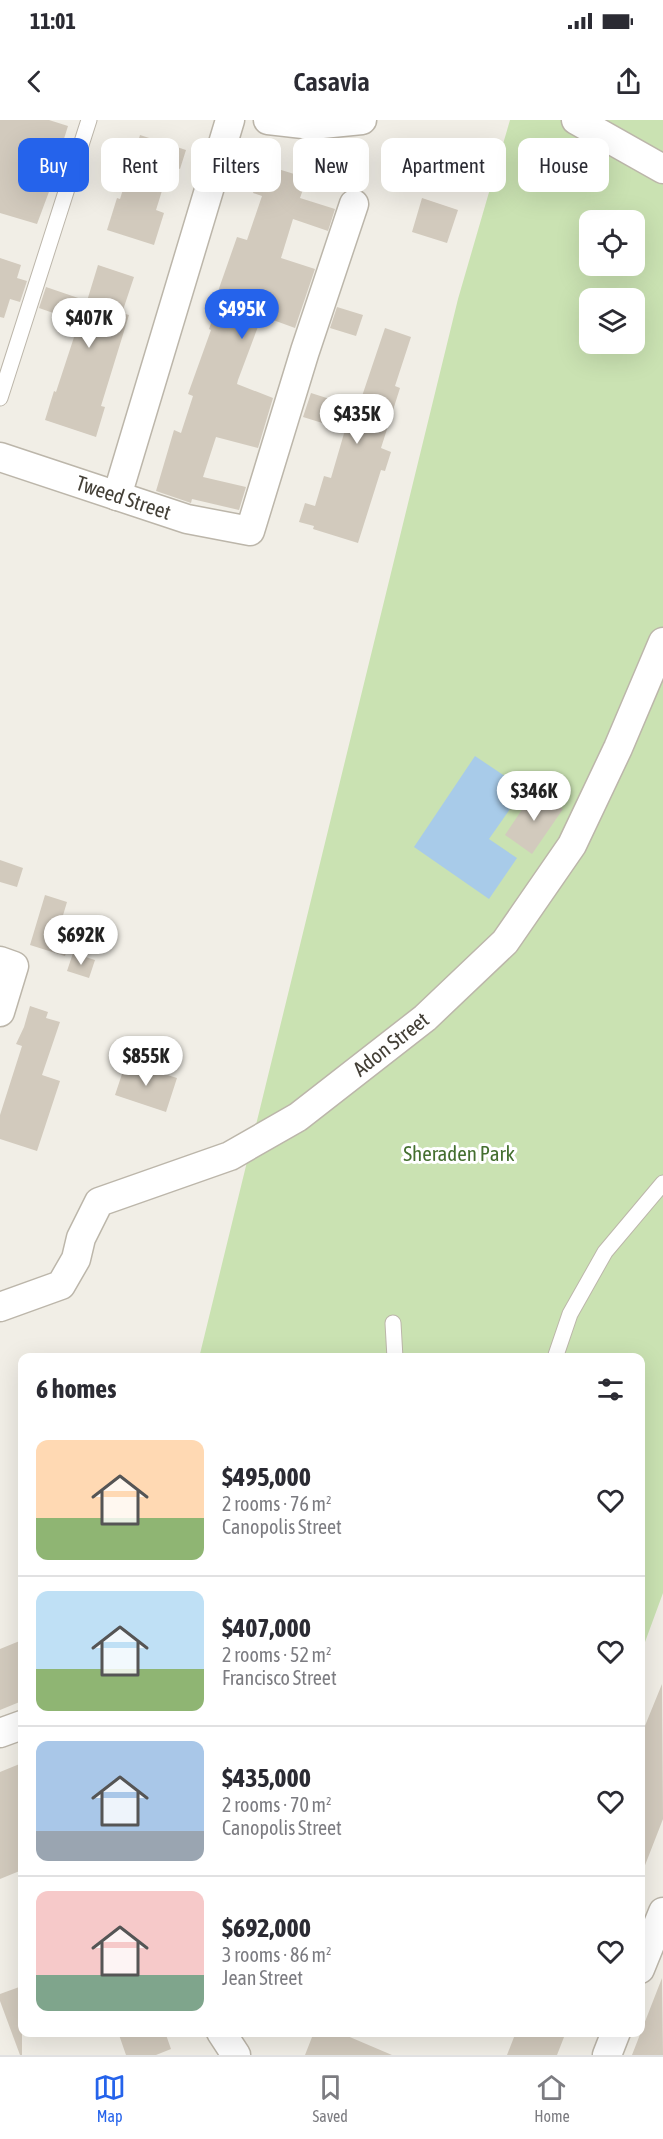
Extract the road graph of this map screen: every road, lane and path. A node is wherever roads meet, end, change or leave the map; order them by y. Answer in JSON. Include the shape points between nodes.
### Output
{"nodes":[{"id":1,"x":89,"y":120,"type":"edge"},
{"id":2,"x":230,"y":120,"type":"edge"},
{"id":3,"x":268,"y":120,"type":"edge"},
{"id":4,"x":362,"y":120,"type":"edge"},
{"id":5,"x":576,"y":120,"type":"edge"},
{"id":6,"x":663,"y":169,"type":"edge"},
{"id":7,"x":354,"y":204,"type":"dead end"},
{"id":8,"x":0,"y":398,"type":"edge"},
{"id":9,"x":0,"y":457,"type":"edge"},
{"id":10,"x":117,"y":496,"type":"junction"},
{"id":11,"x":663,"y":642,"type":"edge"},
{"id":12,"x":7,"y":963,"type":"edge"},
{"id":13,"x":0,"y":1012,"type":"edge"},
{"id":14,"x":663,"y":1183,"type":"edge"},
{"id":15,"x":0,"y":1307,"type":"edge"},
{"id":16,"x":393,"y":1323,"type":"dead end"},
{"id":17,"x":394,"y":1353,"type":"edge"},
{"id":18,"x":557,"y":1353,"type":"edge"},
{"id":19,"x":18,"y":1726,"type":"edge"},
{"id":20,"x":0,"y":1733,"type":"edge"},
{"id":21,"x":663,"y":1912,"type":"edge"},
{"id":22,"x":647,"y":1966,"type":"edge"},
{"id":23,"x":224,"y":2037,"type":"edge"},
{"id":24,"x":614,"y":2037,"type":"edge"},
{"id":25,"x":236,"y":2055,"type":"edge"},
{"id":26,"x":607,"y":2055,"type":"edge"}],
"edges":[{"from":1,"to":8,"type":"lane"},
{"from":2,"to":10,"type":"street"},
{"from":3,"to":4,"type":"street","via":[[312,125]]},
{"from":5,"to":6,"type":"street"},
{"from":7,"to":10,"type":"street","name":"Tweed Street","via":[[250,531],[187,519]]},
{"from":9,"to":10,"type":"street","name":"Tweed Street"},
{"from":11,"to":15,"type":"street","name":"Adon Street","via":[[572,845],[505,942],[425,1018],[298,1117],[230,1156],[99,1202],[61,1285]]},
{"from":12,"to":13,"type":"street"},
{"from":14,"to":18,"type":"lane","via":[[605,1252],[570,1314]]},
{"from":16,"to":17,"type":"lane"},
{"from":19,"to":20,"type":"street"},
{"from":21,"to":22,"type":"street"},
{"from":23,"to":25,"type":"street"},
{"from":24,"to":26,"type":"street"}]}
